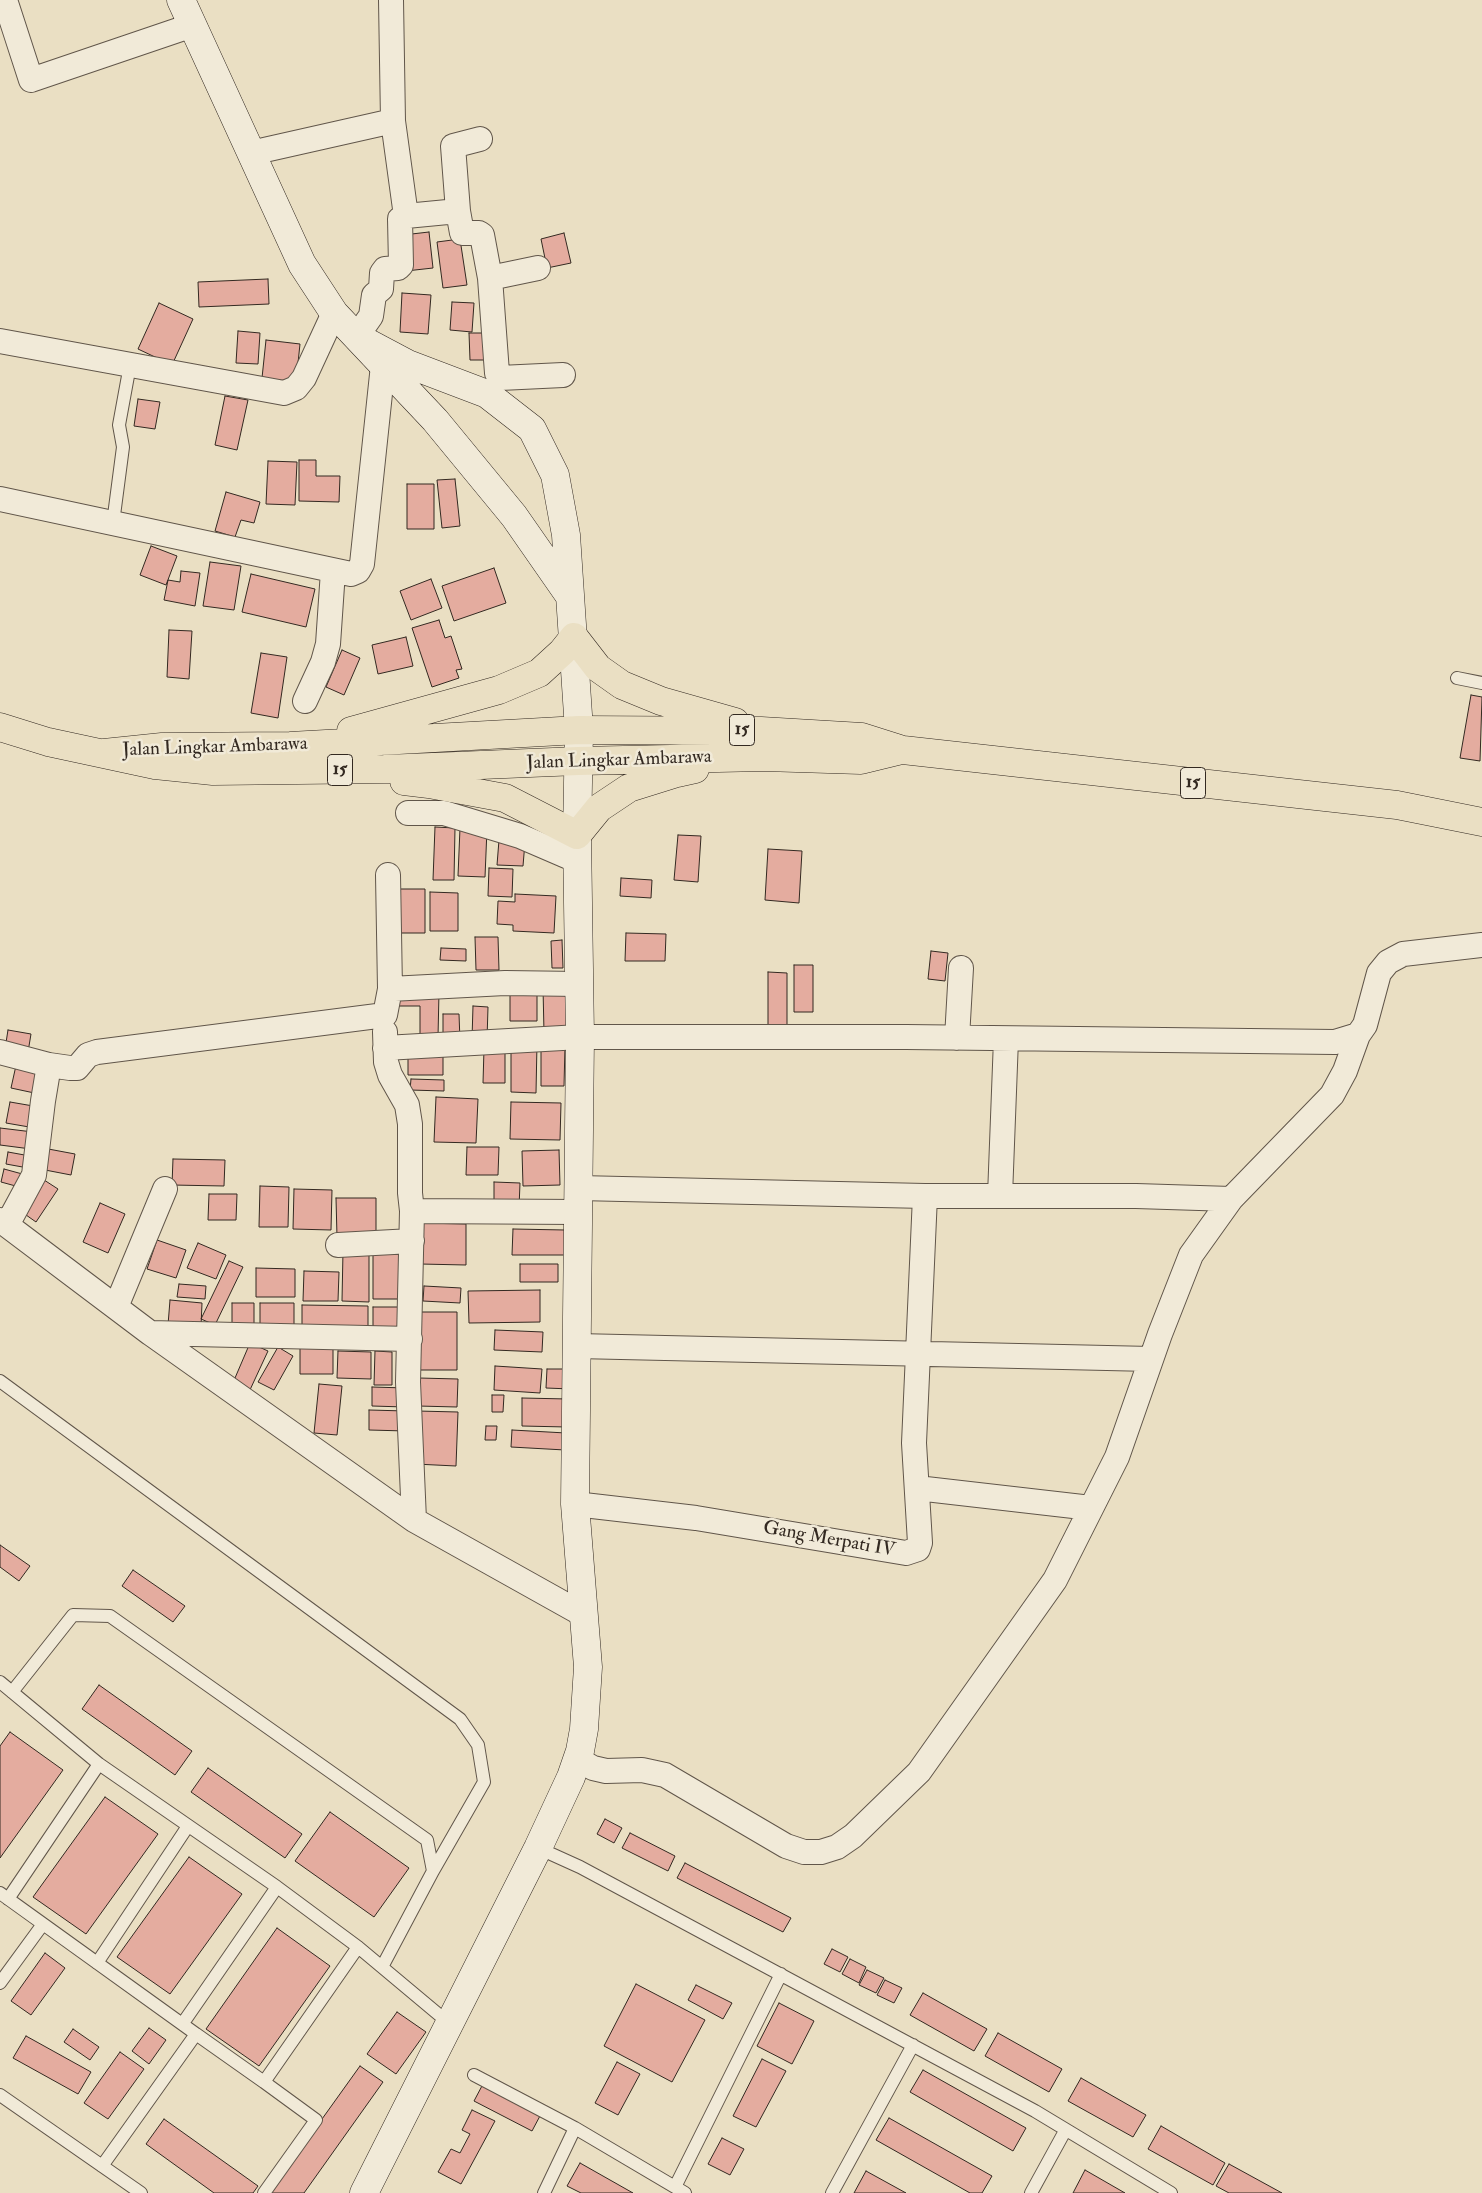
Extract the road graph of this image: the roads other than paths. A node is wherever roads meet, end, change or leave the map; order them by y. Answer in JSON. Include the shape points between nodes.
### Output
{"nodes":[{"id":1,"x":181,"y":0,"type":"edge"},
{"id":2,"x":391,"y":0,"type":"edge"},
{"id":3,"x":9,"y":3,"type":"edge"},
{"id":4,"x":192,"y":25,"type":"junction"},
{"id":5,"x":392,"y":122,"type":"junction"},
{"id":6,"x":480,"y":139,"type":"dead end"},
{"id":7,"x":251,"y":152,"type":"junction"},
{"id":8,"x":458,"y":211,"type":"junction"},
{"id":9,"x":406,"y":216,"type":"junction"},
{"id":10,"x":538,"y":268,"type":"dead end"},
{"id":11,"x":490,"y":278,"type":"junction"},
{"id":12,"x":334,"y":313,"type":"junction"},
{"id":13,"x":358,"y":337,"type":"junction"},
{"id":14,"x":0,"y":341,"type":"edge"},
{"id":15,"x":130,"y":365,"type":"junction"},
{"id":16,"x":383,"y":365,"type":"junction"},
{"id":17,"x":563,"y":375,"type":"dead end"},
{"id":18,"x":0,"y":498,"type":"edge"},
{"id":19,"x":113,"y":523,"type":"junction"},
{"id":20,"x":333,"y":571,"type":"junction"},
{"id":21,"x":569,"y":595,"type":"junction"},
{"id":22,"x":574,"y":637,"type":"junction"},
{"id":23,"x":1456,"y":678,"type":"dead end"},
{"id":24,"x":1482,"y":682,"type":"edge"},
{"id":25,"x":305,"y":701,"type":"dead end"},
{"id":26,"x":0,"y":727,"type":"edge"},
{"id":27,"x":579,"y":730,"type":"junction"},
{"id":28,"x":762,"y":744,"type":"junction"},
{"id":29,"x":289,"y":759,"type":"junction"},
{"id":30,"x":578,"y":761,"type":"junction"},
{"id":31,"x":408,"y":813,"type":"dead end"},
{"id":32,"x":1482,"y":822,"type":"edge"},
{"id":33,"x":578,"y":848,"type":"junction"},
{"id":34,"x":388,"y":875,"type":"dead end"},
{"id":35,"x":1482,"y":946,"type":"edge"},
{"id":36,"x":960,"y":968,"type":"dead end"},
{"id":37,"x":579,"y":984,"type":"junction"},
{"id":38,"x":390,"y":989,"type":"junction"},
{"id":39,"x":384,"y":1015,"type":"junction"},
{"id":40,"x":1358,"y":1035,"type":"junction"},
{"id":41,"x":580,"y":1037,"type":"junction"},
{"id":42,"x":956,"y":1038,"type":"junction"},
{"id":43,"x":1006,"y":1040,"type":"junction"},
{"id":44,"x":385,"y":1048,"type":"junction"},
{"id":45,"x":0,"y":1052,"type":"edge"},
{"id":46,"x":49,"y":1065,"type":"junction"},
{"id":47,"x":165,"y":1189,"type":"dead end"},
{"id":48,"x":925,"y":1196,"type":"junction"},
{"id":49,"x":1000,"y":1196,"type":"junction"},
{"id":50,"x":1231,"y":1199,"type":"junction"},
{"id":51,"x":578,"y":1200,"type":"junction"},
{"id":52,"x":412,"y":1211,"type":"junction"},
{"id":53,"x":3,"y":1223,"type":"edge"},
{"id":54,"x":412,"y":1241,"type":"junction"},
{"id":55,"x":338,"y":1245,"type":"dead end"},
{"id":56,"x":116,"y":1307,"type":"junction"},
{"id":57,"x":150,"y":1333,"type":"junction"},
{"id":58,"x":410,"y":1338,"type":"junction"},
{"id":59,"x":577,"y":1346,"type":"junction"},
{"id":60,"x":918,"y":1355,"type":"junction"},
{"id":61,"x":1151,"y":1359,"type":"junction"},
{"id":62,"x":0,"y":1381,"type":"edge"},
{"id":63,"x":917,"y":1488,"type":"junction"},
{"id":64,"x":575,"y":1504,"type":"junction"},
{"id":65,"x":1091,"y":1508,"type":"junction"},
{"id":66,"x":414,"y":1520,"type":"junction"},
{"id":67,"x":584,"y":1615,"type":"junction"},
{"id":68,"x":0,"y":1682,"type":"edge"},
{"id":69,"x":12,"y":1692,"type":"junction"},
{"id":70,"x":577,"y":1759,"type":"junction"},
{"id":71,"x":99,"y":1764,"type":"junction"},
{"id":72,"x":188,"y":1826,"type":"junction"},
{"id":73,"x":538,"y":1848,"type":"junction"},
{"id":74,"x":433,"y":1871,"type":"junction"},
{"id":75,"x":277,"y":1887,"type":"junction"},
{"id":76,"x":4,"y":1896,"type":"edge"},
{"id":77,"x":43,"y":1924,"type":"junction"},
{"id":78,"x":358,"y":1947,"type":"junction"},
{"id":79,"x":97,"y":1963,"type":"junction"},
{"id":80,"x":382,"y":1967,"type":"junction"},
{"id":81,"x":781,"y":1974,"type":"junction"},
{"id":82,"x":0,"y":1983,"type":"edge"},
{"id":83,"x":183,"y":2023,"type":"junction"},
{"id":84,"x":450,"y":2024,"type":"junction"},
{"id":85,"x":196,"y":2034,"type":"junction"},
{"id":86,"x":913,"y":2045,"type":"junction"},
{"id":87,"x":474,"y":2075,"type":"dead end"},
{"id":88,"x":264,"y":2082,"type":"junction"},
{"id":89,"x":0,"y":2095,"type":"edge"},
{"id":90,"x":575,"y":2128,"type":"junction"},
{"id":91,"x":1065,"y":2131,"type":"junction"},
{"id":92,"x":102,"y":2166,"type":"junction"},
{"id":93,"x":680,"y":2190,"type":"edge"},
{"id":94,"x":141,"y":2193,"type":"edge"},
{"id":95,"x":264,"y":2193,"type":"edge"},
{"id":96,"x":364,"y":2193,"type":"edge"},
{"id":97,"x":544,"y":2193,"type":"edge"},
{"id":98,"x":832,"y":2193,"type":"edge"},
{"id":99,"x":1031,"y":2193,"type":"edge"},
{"id":100,"x":1171,"y":2193,"type":"edge"}],
"edges":[{"from":1,"to":4,"type":"main road"},
{"from":2,"to":5,"type":"street"},
{"from":3,"to":4,"type":"street","via":[[31,80]]},
{"from":4,"to":7,"type":"main road"},
{"from":5,"to":7,"type":"street"},
{"from":5,"to":9,"type":"street"},
{"from":6,"to":8,"type":"street","via":[[453,146]]},
{"from":7,"to":12,"type":"main road","via":[[302,264]]},
{"from":8,"to":9,"type":"street"},
{"from":8,"to":11,"type":"street","via":[[462,233],[482,235]]},
{"from":9,"to":13,"type":"street","via":[[400,220],[401,265],[385,269],[382,274],[381,289],[374,295],[371,316]]},
{"from":10,"to":11,"type":"street"},
{"from":11,"to":17,"type":"street","via":[[500,378]]},
{"from":12,"to":13,"type":"main road"},
{"from":12,"to":15,"type":"street","via":[[304,378],[289,392],[238,386]]},
{"from":13,"to":16,"type":"main road"},
{"from":13,"to":21,"type":"main road","via":[[408,364],[487,394],[532,429],[555,475],[566,535]]},
{"from":14,"to":15,"type":"street"},
{"from":15,"to":19,"type":"lane","via":[[119,426],[123,447]]},
{"from":16,"to":20,"type":"street","via":[[362,564],[352,574]]},
{"from":16,"to":21,"type":"main road","via":[[435,420],[514,516]]},
{"from":18,"to":19,"type":"street"},
{"from":19,"to":20,"type":"street"},
{"from":20,"to":25,"type":"street","via":[[328,644]]},
{"from":21,"to":22,"type":"main road"},
{"from":22,"to":27,"type":"main road"},
{"from":22,"to":28,"type":"highway","via":[[598,668],[622,685]]},
{"from":22,"to":29,"type":"highway","via":[[539,673],[499,690],[400,718]]},
{"from":23,"to":24,"type":"lane"},
{"from":26,"to":29,"type":"highway","name":"Jalan Lingkar Ambarawa","number":"15","via":[[48,742],[104,753],[162,747]]},
{"from":27,"to":28,"type":"highway","name":"Jalan Lingkar Ambarawa","number":"15"},
{"from":27,"to":29,"type":"highway","name":"Jalan Lingkar Ambarawa","number":"15"},
{"from":27,"to":30,"type":"main road"},
{"from":28,"to":30,"type":"highway","name":"Jalan Lingkar Ambarawa","number":"15"},
{"from":28,"to":32,"type":"highway","name":"Jalan Lingkar Ambarawa","number":"15","via":[[862,737],[902,750],[1397,805]]},
{"from":28,"to":33,"type":"highway","via":[[629,788],[599,808]]},
{"from":29,"to":30,"type":"highway","name":"Jalan Lingkar Ambarawa","number":"15"},
{"from":29,"to":33,"type":"highway","via":[[505,798]]},
{"from":30,"to":33,"type":"main road"},
{"from":31,"to":33,"type":"street","via":[[444,812],[520,836]]},
{"from":33,"to":37,"type":"main road"},
{"from":34,"to":38,"type":"street"},
{"from":35,"to":40,"type":"street","via":[[1412,952],[1388,962],[1378,973],[1365,1025]]},
{"from":36,"to":42,"type":"street"},
{"from":37,"to":38,"type":"street","via":[[496,983]]},
{"from":37,"to":41,"type":"main road"},
{"from":38,"to":39,"type":"street"},
{"from":39,"to":44,"type":"street"},
{"from":39,"to":46,"type":"street","via":[[97,1052],[88,1055],[77,1068]]},
{"from":40,"to":43,"type":"street","via":[[1335,1042]]},
{"from":40,"to":50,"type":"street","via":[[1332,1095]]},
{"from":41,"to":42,"type":"street"},
{"from":41,"to":44,"type":"street"},
{"from":41,"to":51,"type":"main road"},
{"from":42,"to":43,"type":"street"},
{"from":43,"to":49,"type":"street"},
{"from":44,"to":52,"type":"street","via":[[390,1075],[407,1105]]},
{"from":45,"to":46,"type":"street"},
{"from":46,"to":53,"type":"street","via":[[34,1175]]},
{"from":47,"to":56,"type":"street"},
{"from":48,"to":49,"type":"street"},
{"from":48,"to":51,"type":"street"},
{"from":48,"to":60,"type":"street","name":"Gang Merpati IV"},
{"from":49,"to":50,"type":"street"},
{"from":50,"to":61,"type":"street","via":[[1191,1255]]},
{"from":51,"to":52,"type":"street"},
{"from":51,"to":59,"type":"main road"},
{"from":52,"to":54,"type":"street"},
{"from":53,"to":56,"type":"street"},
{"from":54,"to":55,"type":"street"},
{"from":54,"to":58,"type":"street"},
{"from":56,"to":57,"type":"street"},
{"from":57,"to":58,"type":"street"},
{"from":57,"to":66,"type":"street"},
{"from":58,"to":66,"type":"street","via":[[408,1382]]},
{"from":59,"to":60,"type":"street"},
{"from":59,"to":64,"type":"main road"},
{"from":60,"to":61,"type":"street"},
{"from":60,"to":63,"type":"street","name":"Gang Merpati IV","via":[[914,1443]]},
{"from":61,"to":65,"type":"street","via":[[1117,1457]]},
{"from":62,"to":74,"type":"lane","via":[[460,1719],[478,1745],[484,1782]]},
{"from":63,"to":64,"type":"street","name":"Gang Merpati IV","via":[[920,1544],[918,1549],[906,1553],[706,1520]]},
{"from":63,"to":65,"type":"street"},
{"from":64,"to":67,"type":"main road"},
{"from":65,"to":70,"type":"street","via":[[1056,1580],[919,1772],[853,1836],[837,1847],[821,1852],[804,1852],[786,1846],[665,1775],[642,1770],[606,1771]]},
{"from":66,"to":67,"type":"street"},
{"from":67,"to":70,"type":"main road","via":[[587,1702]]},
{"from":68,"to":69,"type":"lane"},
{"from":69,"to":71,"type":"lane"},
{"from":69,"to":74,"type":"lane","via":[[73,1615],[110,1616],[427,1840]]},
{"from":70,"to":73,"type":"main road","via":[[572,1777]]},
{"from":71,"to":72,"type":"lane"},
{"from":71,"to":76,"type":"lane"},
{"from":72,"to":75,"type":"lane"},
{"from":72,"to":79,"type":"lane"},
{"from":73,"to":81,"type":"lane"},
{"from":73,"to":84,"type":"main road"},
{"from":74,"to":80,"type":"lane"},
{"from":75,"to":78,"type":"lane"},
{"from":75,"to":83,"type":"lane"},
{"from":76,"to":77,"type":"lane"},
{"from":77,"to":79,"type":"lane"},
{"from":77,"to":82,"type":"lane"},
{"from":78,"to":80,"type":"lane"},
{"from":78,"to":88,"type":"lane"},
{"from":79,"to":83,"type":"lane"},
{"from":80,"to":84,"type":"lane"},
{"from":81,"to":86,"type":"lane"},
{"from":81,"to":93,"type":"lane"},
{"from":83,"to":85,"type":"lane"},
{"from":84,"to":96,"type":"main road"},
{"from":85,"to":88,"type":"lane"},
{"from":85,"to":92,"type":"lane"},
{"from":86,"to":91,"type":"lane","via":[[1035,2111]]},
{"from":86,"to":98,"type":"lane"},
{"from":87,"to":90,"type":"lane"},
{"from":88,"to":95,"type":"lane","via":[[316,2120]]},
{"from":89,"to":92,"type":"lane"},
{"from":90,"to":93,"type":"lane"},
{"from":90,"to":97,"type":"lane"},
{"from":91,"to":99,"type":"lane"},
{"from":91,"to":100,"type":"lane"},
{"from":92,"to":94,"type":"lane"}]}
